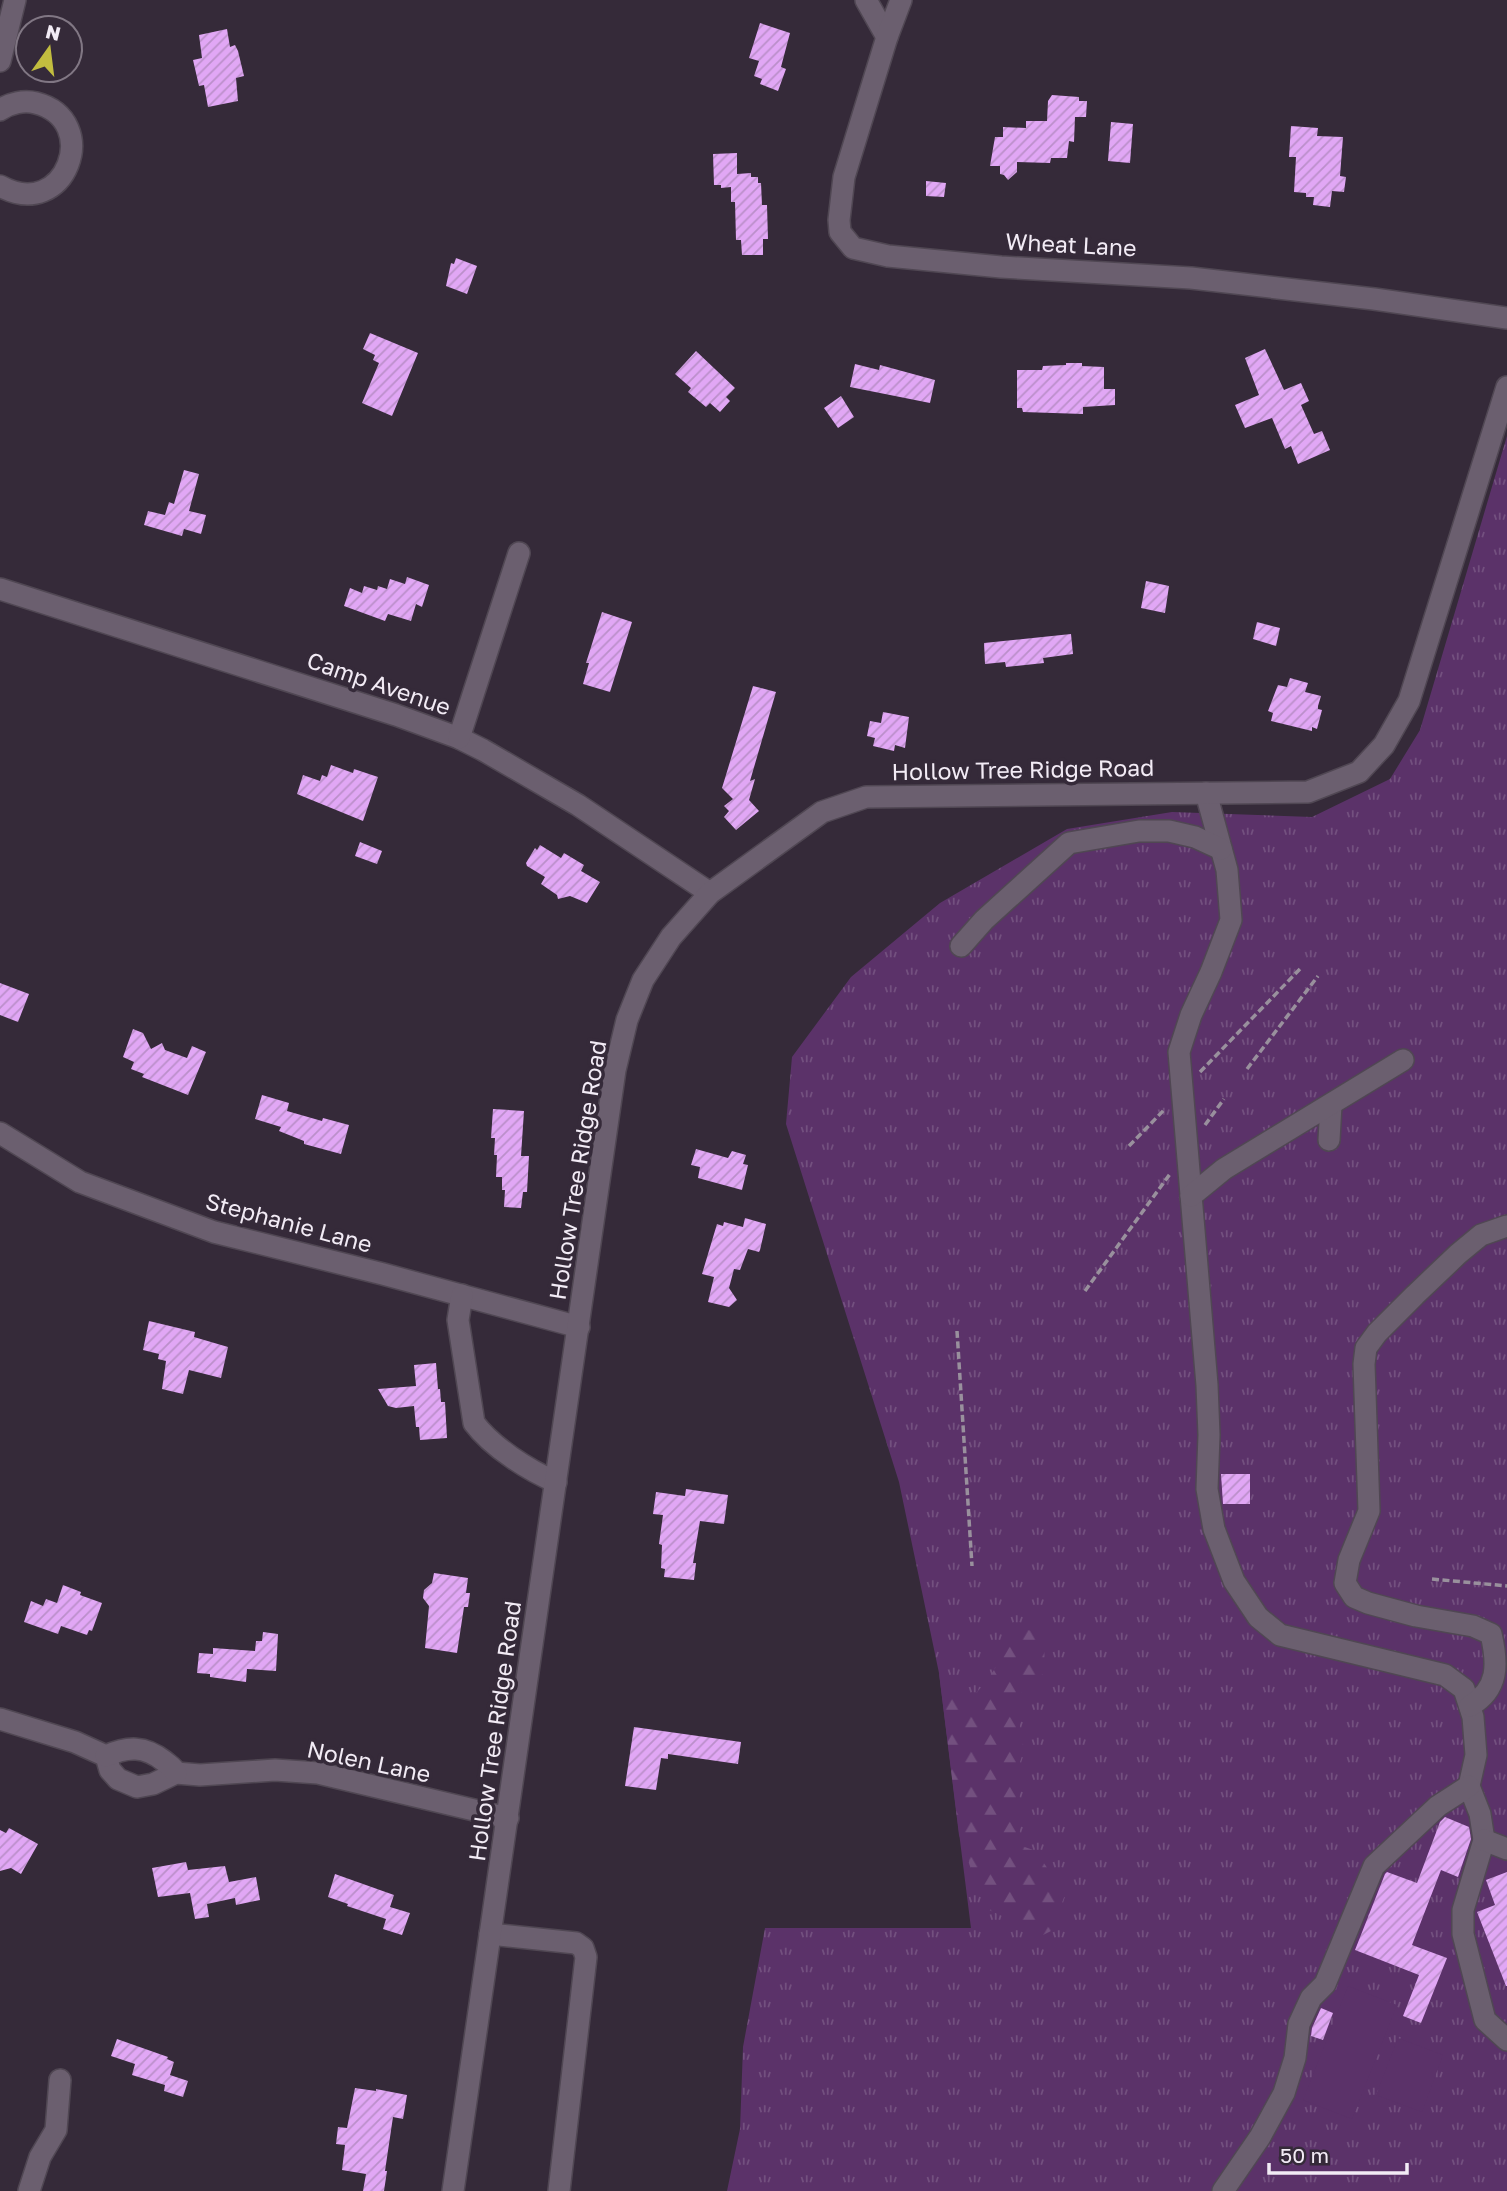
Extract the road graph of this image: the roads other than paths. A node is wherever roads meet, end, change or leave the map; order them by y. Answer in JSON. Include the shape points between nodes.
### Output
{"nodes":[{"id":1,"x":15,"y":0,"type":"edge"},
{"id":2,"x":866,"y":0,"type":"edge"},
{"id":3,"x":901,"y":0,"type":"edge"},
{"id":4,"x":887,"y":37,"type":"junction"},
{"id":5,"x":0,"y":61,"type":"edge"},
{"id":6,"x":1,"y":102,"type":"edge"},
{"id":7,"x":0,"y":186,"type":"edge"},
{"id":8,"x":1507,"y":318,"type":"edge"},
{"id":9,"x":1507,"y":387,"type":"edge"},
{"id":10,"x":519,"y":553,"type":"dead end"},
{"id":11,"x":0,"y":589,"type":"edge"},
{"id":12,"x":459,"y":738,"type":"junction"},
{"id":13,"x":1206,"y":793,"type":"junction"},
{"id":14,"x":1221,"y":849,"type":"junction"},
{"id":15,"x":710,"y":893,"type":"junction"},
{"id":16,"x":961,"y":946,"type":"dead end"},
{"id":17,"x":1403,"y":1060,"type":"dead end"},
{"id":18,"x":1331,"y":1105,"type":"junction"},
{"id":19,"x":0,"y":1133,"type":"edge"},
{"id":20,"x":1329,"y":1140,"type":"dead end"},
{"id":21,"x":1191,"y":1196,"type":"junction"},
{"id":22,"x":1507,"y":1226,"type":"edge"},
{"id":23,"x":461,"y":1295,"type":"junction"},
{"id":24,"x":579,"y":1327,"type":"junction"},
{"id":25,"x":556,"y":1482,"type":"junction"},
{"id":26,"x":1499,"y":1630,"type":"edge"},
{"id":27,"x":1470,"y":1706,"type":"junction"},
{"id":28,"x":0,"y":1719,"type":"edge"},
{"id":29,"x":106,"y":1756,"type":"junction"},
{"id":30,"x":176,"y":1773,"type":"junction"},
{"id":31,"x":1469,"y":1786,"type":"junction"},
{"id":32,"x":508,"y":1818,"type":"junction"},
{"id":33,"x":1484,"y":1840,"type":"junction"},
{"id":34,"x":1507,"y":1849,"type":"edge"},
{"id":35,"x":490,"y":1934,"type":"junction"},
{"id":36,"x":1507,"y":2040,"type":"edge"},
{"id":37,"x":60,"y":2080,"type":"dead end"},
{"id":38,"x":29,"y":2191,"type":"edge"},
{"id":39,"x":453,"y":2191,"type":"edge"},
{"id":40,"x":559,"y":2191,"type":"edge"},
{"id":41,"x":1223,"y":2191,"type":"edge"}],
"edges":[{"from":1,"to":5,"type":"street"},
{"from":2,"to":4,"type":"street"},
{"from":3,"to":4,"type":"street","name":"Wheat Lane"},
{"from":4,"to":8,"type":"street","name":"Wheat Lane","via":[[841,190],[840,232],[853,248],[926,260],[1230,282]]},
{"from":6,"to":7,"type":"street","via":[[46,106],[66,125],[72,152],[62,178],[51,187],[24,194]]},
{"from":9,"to":13,"type":"street","name":"Hollow Tree Ridge Road","via":[[1409,701],[1384,745],[1359,772],[1308,792]]},
{"from":10,"to":12,"type":"street"},
{"from":11,"to":12,"type":"street","name":"Camp Avenue"},
{"from":12,"to":15,"type":"street","name":"Camp Avenue","via":[[579,805]]},
{"from":13,"to":14,"type":"street"},
{"from":13,"to":15,"type":"street","name":"Hollow Tree Ridge Road","via":[[866,797],[822,813]]},
{"from":14,"to":16,"type":"street","via":[[1169,831],[1139,831],[1069,843]]},
{"from":14,"to":21,"type":"street","via":[[1231,920],[1179,1052]]},
{"from":15,"to":24,"type":"street","name":"Hollow Tree Ridge Road","via":[[671,937],[643,980],[627,1020],[615,1070]]},
{"from":17,"to":18,"type":"street"},
{"from":18,"to":20,"type":"street"},
{"from":18,"to":21,"type":"street","via":[[1224,1169]]},
{"from":19,"to":23,"type":"street","name":"Stephanie Lane","via":[[80,1182],[214,1232]]},
{"from":21,"to":27,"type":"street","via":[[1208,1397],[1207,1489],[1214,1529],[1234,1581],[1258,1617],[1280,1635],[1446,1675],[1464,1689]]},
{"from":22,"to":26,"type":"street","via":[[1481,1235],[1458,1254],[1366,1348],[1368,1511],[1345,1583],[1354,1597],[1368,1603]]},
{"from":23,"to":24,"type":"street","name":"Stephanie Lane"},
{"from":23,"to":25,"type":"street","via":[[458,1320],[474,1423],[532,1471]]},
{"from":24,"to":25,"type":"street","name":"Hollow Tree Ridge Road"},
{"from":25,"to":32,"type":"street","name":"Hollow Tree Ridge Road"},
{"from":26,"to":27,"type":"street","via":[[1489,1691]]},
{"from":27,"to":31,"type":"street","via":[[1476,1755]]},
{"from":28,"to":29,"type":"street","name":"Nolen Lane"},
{"from":29,"to":30,"type":"street","via":[[126,1749],[146,1750]]},
{"from":29,"to":30,"type":"street","name":"Nolen Lane","via":[[110,1770],[127,1784],[146,1787]]},
{"from":30,"to":32,"type":"street","name":"Nolen Lane","via":[[318,1773]]},
{"from":31,"to":33,"type":"street"},
{"from":31,"to":41,"type":"street","via":[[1438,1806],[1374,1866],[1325,1984],[1311,1998],[1299,2024],[1284,2093]]},
{"from":32,"to":35,"type":"street","name":"Hollow Tree Ridge Road"},
{"from":33,"to":34,"type":"street"},
{"from":33,"to":36,"type":"street","via":[[1463,1910],[1463,1934],[1485,2020]]},
{"from":35,"to":39,"type":"street","name":"Hollow Tree Ridge Road"},
{"from":35,"to":40,"type":"street","via":[[576,1943],[586,1956]]},
{"from":37,"to":38,"type":"street","via":[[56,2130],[40,2157]]}]}
